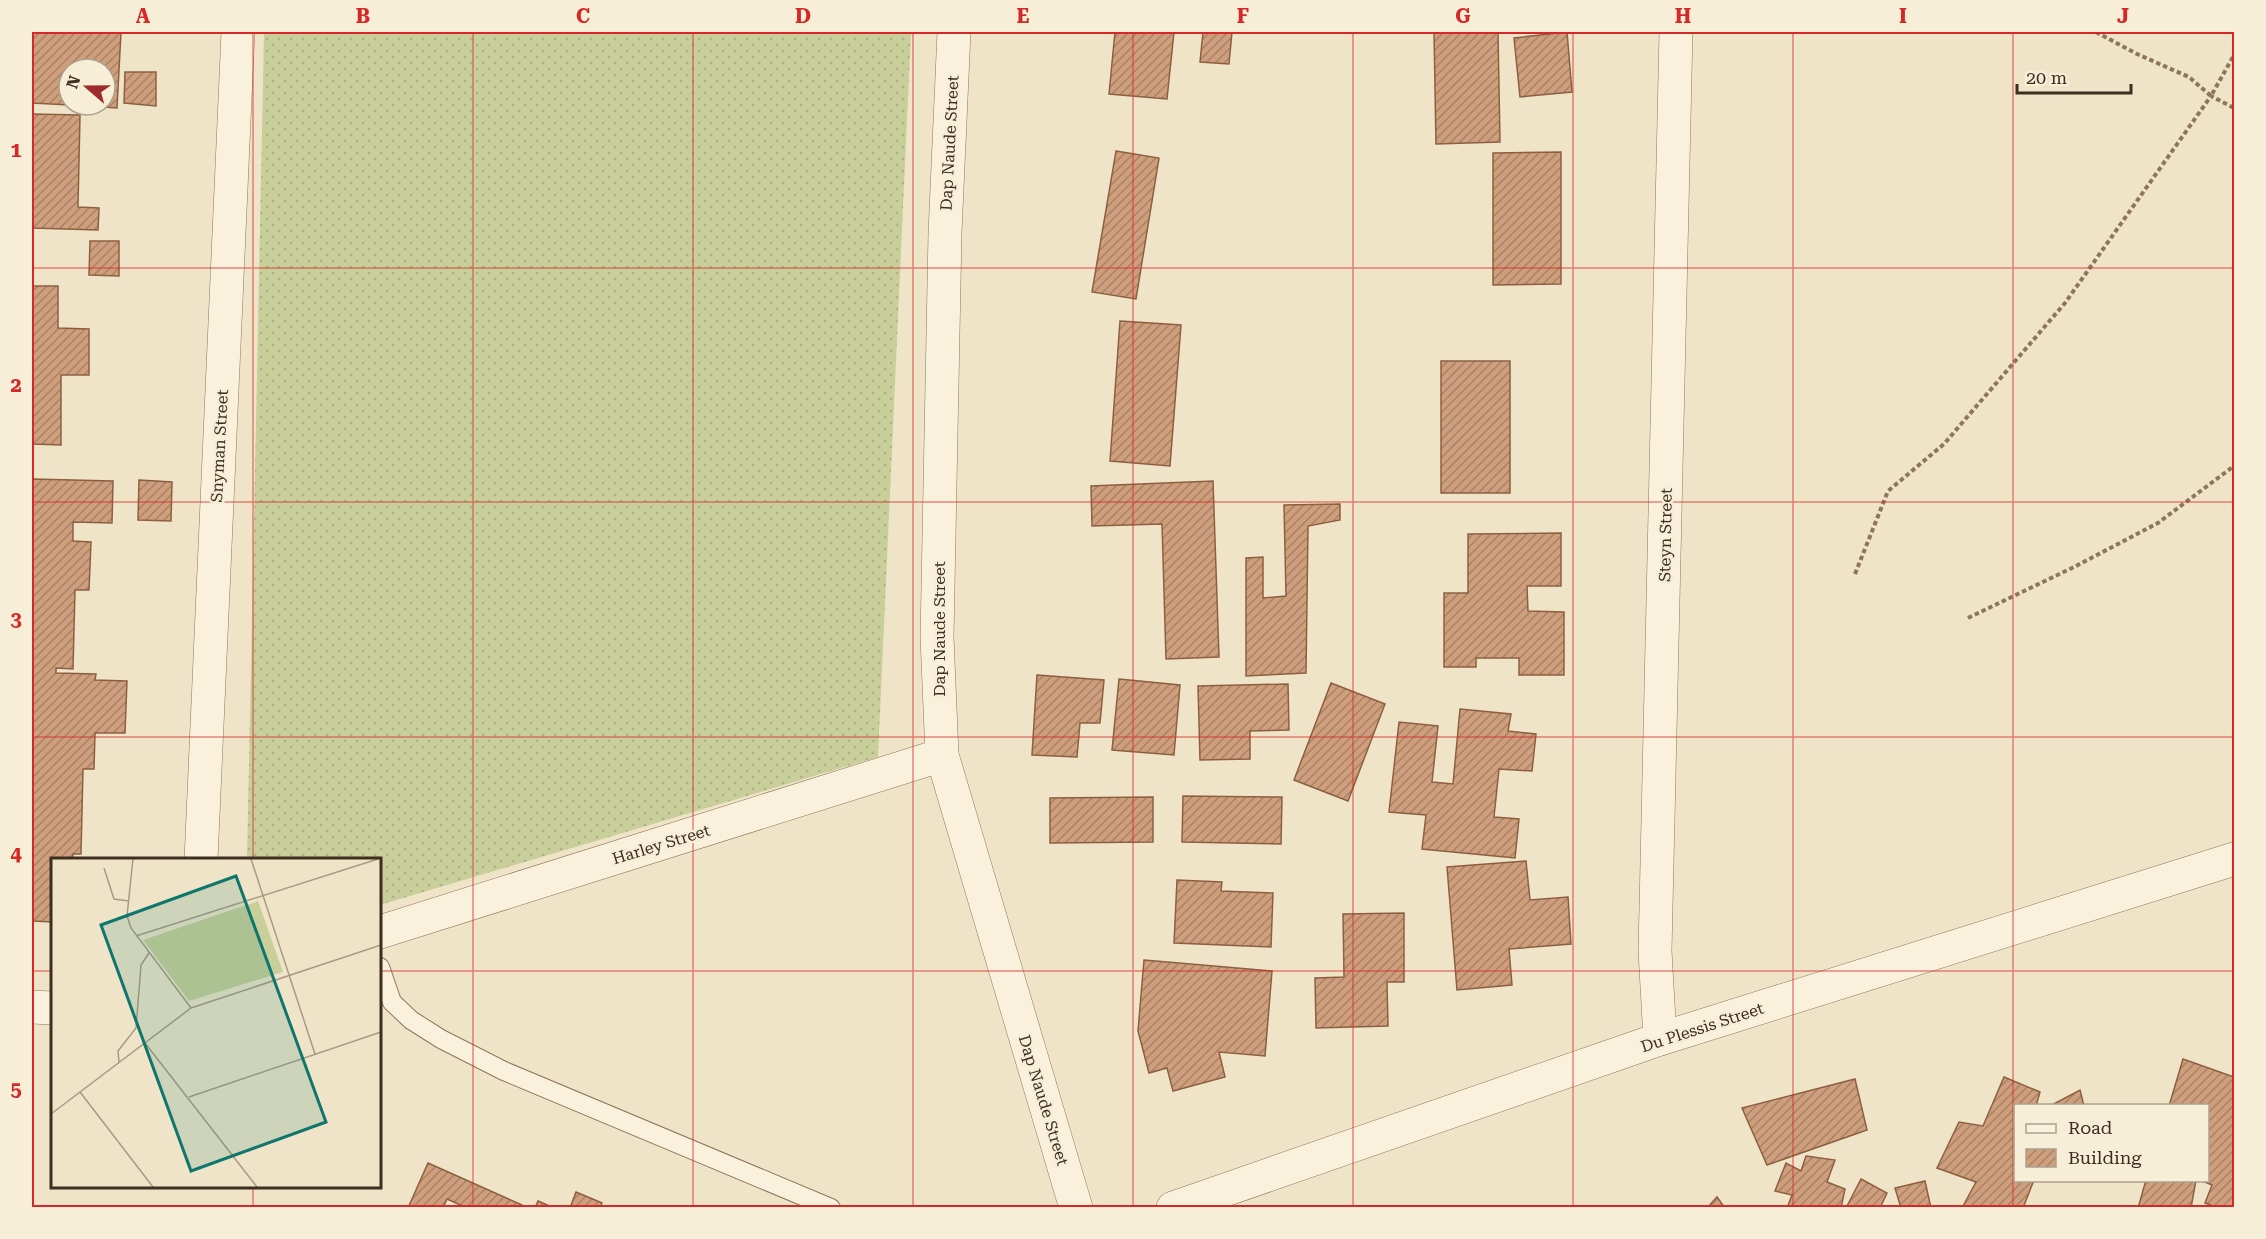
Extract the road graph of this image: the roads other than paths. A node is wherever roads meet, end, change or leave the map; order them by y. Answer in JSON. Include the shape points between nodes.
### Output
{"nodes":[{"id":1,"x":238,"y":32,"type":"edge"},
{"id":2,"x":954,"y":32,"type":"edge"},
{"id":3,"x":1676,"y":32,"type":"edge"},
{"id":4,"x":942,"y":755,"type":"junction"},
{"id":5,"x":201,"y":858,"type":"edge"},
{"id":6,"x":2235,"y":859,"type":"edge"},
{"id":7,"x":381,"y":932,"type":"edge"},
{"id":8,"x":381,"y":970,"type":"edge"},
{"id":9,"x":32,"y":1007,"type":"edge"},
{"id":10,"x":51,"y":1008,"type":"edge"},
{"id":11,"x":1660,"y":1039,"type":"junction"},
{"id":12,"x":831,"y":1208,"type":"edge"},
{"id":13,"x":1076,"y":1208,"type":"edge"},
{"id":14,"x":1173,"y":1208,"type":"edge"}],
"edges":[{"from":1,"to":5,"type":"street","name":"Snyman Street"},
{"from":2,"to":4,"type":"street","name":"Dap Naude Street","via":[[945,233],[937,625]]},
{"from":3,"to":11,"type":"street","name":"Steyn Street","via":[[1655,951]]},
{"from":4,"to":7,"type":"street","name":"Harley Street"},
{"from":4,"to":13,"type":"street","name":"Dap Naude Street"},
{"from":6,"to":11,"type":"street","name":"Du Plessis Street"},
{"from":8,"to":12,"type":"lane","via":[[392,1002],[441,1039],[504,1071]]},
{"from":9,"to":10,"type":"street"},
{"from":11,"to":14,"type":"street","name":"Du Plessis Street"}]}
